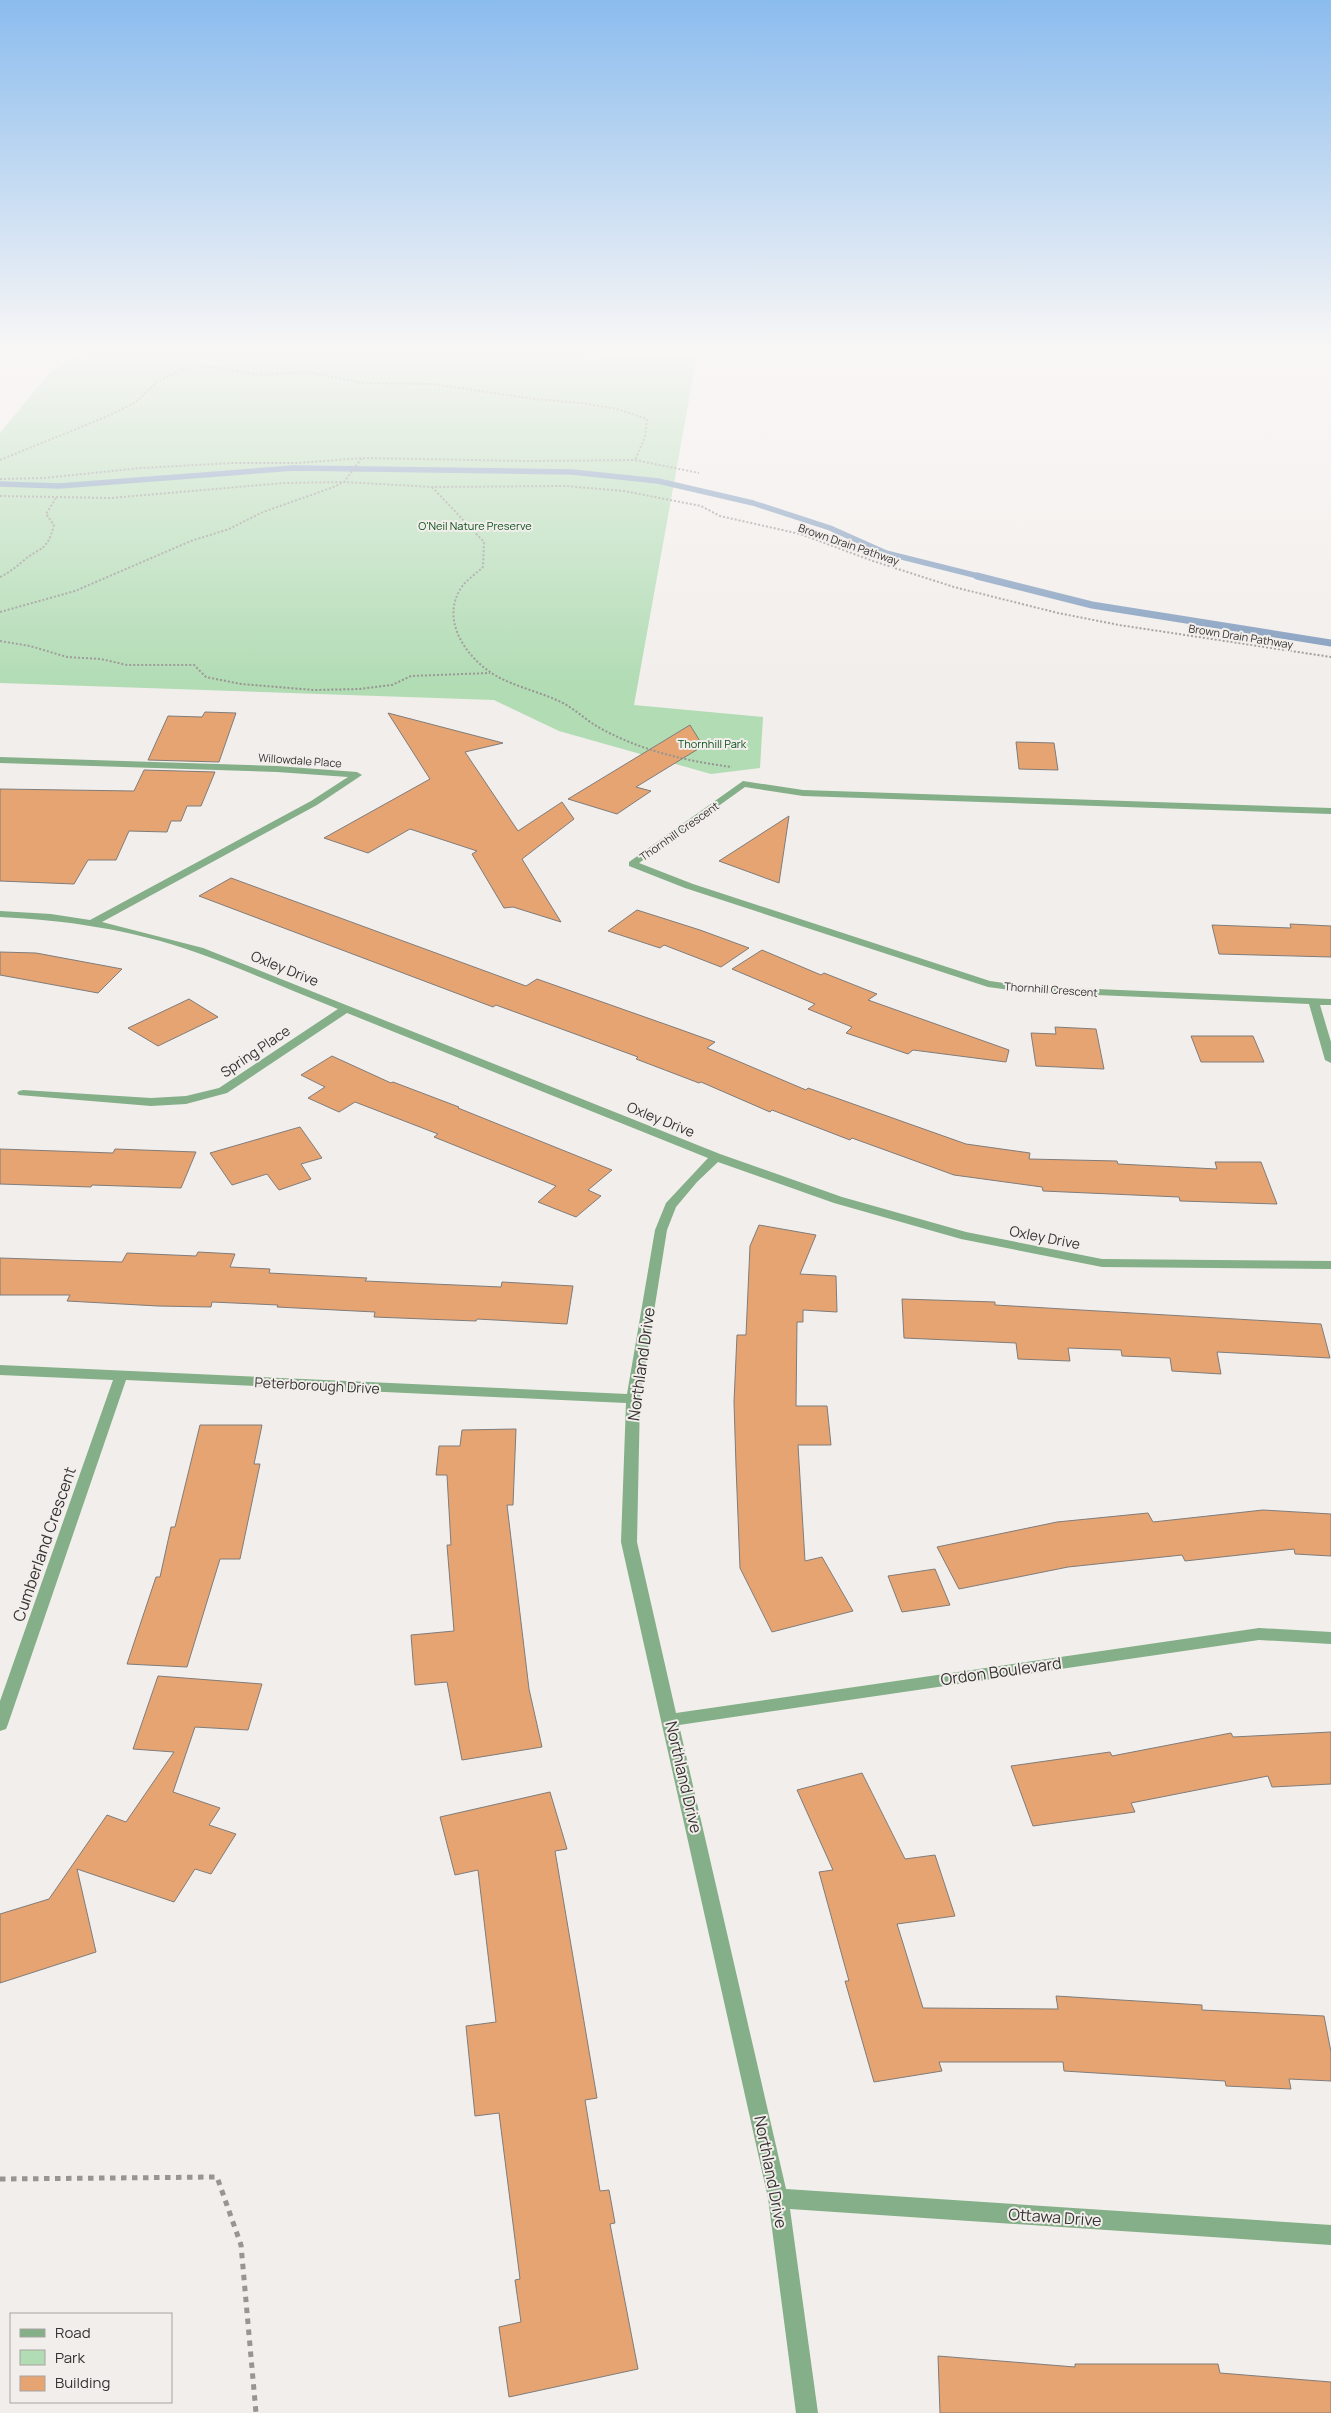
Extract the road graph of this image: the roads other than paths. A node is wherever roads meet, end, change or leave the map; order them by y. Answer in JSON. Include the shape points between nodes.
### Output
{"nodes":[{"id":1,"x":0,"y":760,"type":"edge"},
{"id":2,"x":1331,"y":811,"type":"edge"},
{"id":3,"x":0,"y":914,"type":"edge"},
{"id":4,"x":94,"y":922,"type":"junction"},
{"id":5,"x":1314,"y":1001,"type":"junction"},
{"id":6,"x":1331,"y":1002,"type":"edge"},
{"id":7,"x":347,"y":1008,"type":"junction"},
{"id":8,"x":1331,"y":1060,"type":"edge"},
{"id":9,"x":23,"y":1093,"type":"dead end"},
{"id":10,"x":716,"y":1157,"type":"junction"},
{"id":11,"x":1331,"y":1265,"type":"edge"},
{"id":12,"x":0,"y":1370,"type":"edge"},
{"id":13,"x":121,"y":1376,"type":"junction"},
{"id":14,"x":633,"y":1399,"type":"junction"},
{"id":15,"x":1331,"y":1638,"type":"edge"},
{"id":16,"x":671,"y":1720,"type":"junction"},
{"id":17,"x":0,"y":1724,"type":"edge"},
{"id":18,"x":778,"y":2198,"type":"junction"},
{"id":19,"x":1331,"y":2236,"type":"edge"},
{"id":20,"x":807,"y":2413,"type":"edge"}],
"edges":[{"from":1,"to":4,"type":"street","name":"Willowdale Place","via":[[277,769],[357,775],[314,803]]},
{"from":2,"to":5,"type":"street","name":"Thornhill Crescent","via":[[803,793],[743,784],[632,864],[689,886],[988,984],[1026,989]]},
{"from":3,"to":4,"type":"street","name":"Oxley Drive"},
{"from":4,"to":7,"type":"street","name":"Oxley Drive","via":[[150,934],[199,950]]},
{"from":5,"to":6,"type":"street","name":"Thornhill Crescent"},
{"from":5,"to":8,"type":"street"},
{"from":7,"to":9,"type":"street","name":"Spring Place","via":[[223,1091],[186,1100],[151,1102]]},
{"from":7,"to":10,"type":"street","name":"Oxley Drive"},
{"from":10,"to":11,"type":"street","name":"Oxley Drive","via":[[838,1200],[965,1236],[1102,1263]]},
{"from":10,"to":14,"type":"street","name":"Northland Drive","via":[[670,1206],[662,1230]]},
{"from":12,"to":13,"type":"street","name":"Peterborough Drive"},
{"from":13,"to":14,"type":"street","name":"Peterborough Drive"},
{"from":13,"to":17,"type":"street","name":"Cumberland Crescent"},
{"from":14,"to":16,"type":"street","name":"Northland Drive","via":[[630,1542]]},
{"from":15,"to":16,"type":"street","name":"Ordon Boulevard","via":[[1260,1634]]},
{"from":16,"to":18,"type":"street","name":"Northland Drive"},
{"from":18,"to":19,"type":"street","name":"Ottawa Drive"},
{"from":18,"to":20,"type":"street","name":"Northland Drive"}]}
